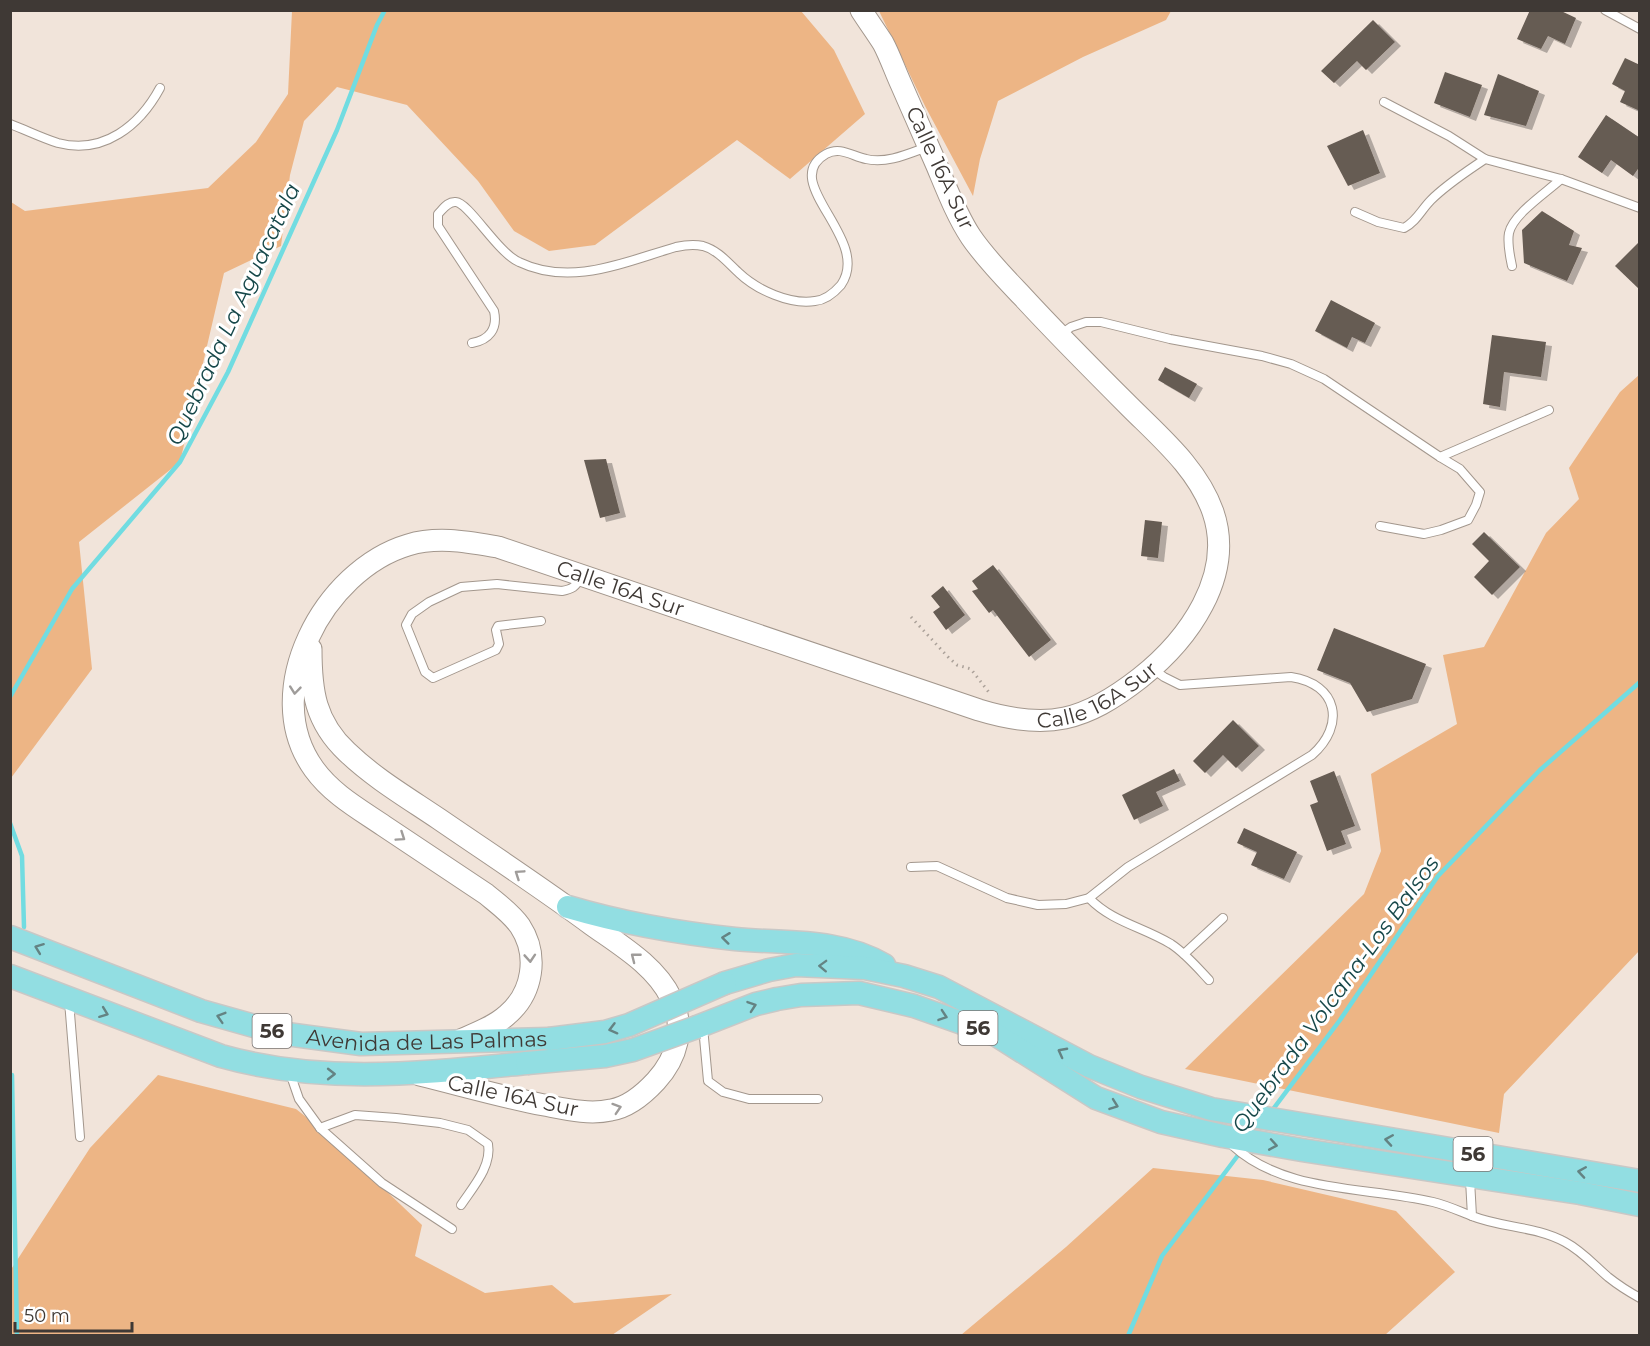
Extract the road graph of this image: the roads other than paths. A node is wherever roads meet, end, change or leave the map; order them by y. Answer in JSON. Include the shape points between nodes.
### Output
{"nodes":[{"id":1,"x":861,"y":10,"type":"edge"},
{"id":2,"x":1605,"y":10,"type":"edge"},
{"id":3,"x":1640,"y":29,"type":"edge"},
{"id":4,"x":160,"y":88,"type":"dead end"},
{"id":5,"x":1384,"y":102,"type":"dead end"},
{"id":6,"x":10,"y":124,"type":"edge"},
{"id":7,"x":929,"y":146,"type":"junction"},
{"id":8,"x":1485,"y":159,"type":"junction"},
{"id":9,"x":1561,"y":179,"type":"junction"},
{"id":10,"x":1640,"y":208,"type":"edge"},
{"id":11,"x":1355,"y":212,"type":"dead end"},
{"id":12,"x":1512,"y":266,"type":"dead end"},
{"id":13,"x":1059,"y":336,"type":"junction"},
{"id":14,"x":472,"y":344,"type":"dead end"},
{"id":15,"x":1549,"y":410,"type":"dead end"},
{"id":16,"x":1440,"y":457,"type":"junction"},
{"id":17,"x":1380,"y":526,"type":"dead end"},
{"id":18,"x":581,"y":577,"type":"junction"},
{"id":19,"x":541,"y":621,"type":"dead end"},
{"id":20,"x":311,"y":634,"type":"junction"},
{"id":21,"x":1152,"y":668,"type":"junction"},
{"id":22,"x":911,"y":867,"type":"dead end"},
{"id":23,"x":1089,"y":898,"type":"junction"},
{"id":24,"x":568,"y":907,"type":"junction"},
{"id":25,"x":1222,"y":918,"type":"dead end"},
{"id":26,"x":10,"y":937,"type":"edge"},
{"id":27,"x":1184,"y":954,"type":"junction"},
{"id":28,"x":10,"y":976,"type":"edge"},
{"id":29,"x":904,"y":976,"type":"junction"},
{"id":30,"x":1209,"y":980,"type":"dead end"},
{"id":31,"x":69,"y":999,"type":"junction"},
{"id":32,"x":700,"y":1026,"type":"junction"},
{"id":33,"x":457,"y":1042,"type":"junction"},
{"id":34,"x":290,"y":1071,"type":"junction"},
{"id":35,"x":416,"y":1074,"type":"junction"},
{"id":36,"x":818,"y":1099,"type":"dead end"},
{"id":37,"x":320,"y":1128,"type":"junction"},
{"id":38,"x":80,"y":1137,"type":"dead end"},
{"id":39,"x":1237,"y":1145,"type":"junction"},
{"id":40,"x":1470,"y":1175,"type":"junction"},
{"id":41,"x":1640,"y":1181,"type":"edge"},
{"id":42,"x":461,"y":1205,"type":"dead end"},
{"id":43,"x":1640,"y":1205,"type":"edge"},
{"id":44,"x":1472,"y":1216,"type":"junction"},
{"id":45,"x":452,"y":1229,"type":"dead end"},
{"id":46,"x":1640,"y":1298,"type":"edge"}],
"edges":[{"from":1,"to":7,"type":"main road","name":"Calle 16A Sur","via":[[884,45]]},
{"from":2,"to":3,"type":"lane"},
{"from":4,"to":6,"type":"lane","via":[[135,123],[101,142],[60,143]]},
{"from":5,"to":8,"type":"lane"},
{"from":7,"to":13,"type":"main road","name":"Calle 16A Sur","via":[[971,236]]},
{"from":7,"to":14,"type":"lane","via":[[878,161],[834,151],[817,162],[811,182],[844,243],[847,270],[836,291],[816,301],[802,302],[768,291],[742,276],[717,253],[691,244],[579,274],[536,270],[515,261],[491,239],[466,206],[447,204],[438,214],[438,226],[494,311],[496,320],[489,336]]},
{"from":8,"to":9,"type":"lane"},
{"from":8,"to":11,"type":"lane","via":[[1447,185],[1413,224],[1404,228]]},
{"from":9,"to":10,"type":"lane"},
{"from":9,"to":12,"type":"lane","via":[[1517,218],[1509,231]]},
{"from":13,"to":16,"type":"lane","via":[[1086,322],[1101,322],[1291,364],[1324,379]]},
{"from":13,"to":21,"type":"main road","name":"Calle 16A Sur","via":[[1168,445],[1192,473],[1213,513],[1217,564],[1212,585],[1182,639]]},
{"from":15,"to":16,"type":"lane"},
{"from":16,"to":17,"type":"lane","via":[[1460,469],[1480,492],[1468,520],[1424,534]]},
{"from":18,"to":19,"type":"lane","via":[[572,590],[562,591],[497,584],[461,587],[429,602],[412,614],[406,625],[425,672],[433,678],[496,650],[498,626]]},
{"from":18,"to":20,"type":"main road","name":"Calle 16A Sur","via":[[498,547],[432,540],[408,545],[363,567],[346,582]]},
{"from":18,"to":21,"type":"main road","name":"Calle 16A Sur","via":[[1007,718],[1059,720],[1084,714],[1116,697]]},
{"from":24,"to":20,"type":"main road","name":"Calle 16A Sur","one_way":true,"via":[[417,805],[347,752],[330,734],[314,700]]},
{"from":20,"to":33,"type":"main road","name":"Calle 16A Sur","one_way":true,"via":[[298,669],[294,711],[298,741],[313,768],[339,796],[486,894],[508,912],[527,940],[531,976],[519,1002],[507,1016]]},
{"from":21,"to":23,"type":"lane","via":[[1180,684],[1301,678],[1323,689],[1329,698],[1331,729],[1312,755],[1128,867]]},
{"from":22,"to":23,"type":"lane","via":[[937,866],[1007,898],[1038,905]]},
{"from":23,"to":27,"type":"lane","via":[[1113,918],[1172,944]]},
{"from":29,"to":24,"type":"main road","one_way":true,"via":[[873,958],[827,944],[719,937],[615,921]]},
{"from":35,"to":24,"type":"main road","name":"Calle 16A Sur","one_way":true,"via":[[535,1103],[593,1112],[613,1110],[631,1102],[657,1080],[678,1044],[679,1028],[672,998],[650,969]]},
{"from":25,"to":27,"type":"lane"},
{"from":33,"to":26,"type":"main road","name":"Avenida de Las Palmas","number":"56","one_way":true,"via":[[361,1044],[279,1033],[201,1011]]},
{"from":27,"to":30,"type":"lane"},
{"from":28,"to":31,"type":"main road","name":"Avenida de Las Palmas","number":"56"},
{"from":29,"to":33,"type":"main road","name":"Avenida de Las Palmas","number":"56","one_way":true,"bridge":true,"via":[[865,968],[796,965],[725,983],[605,1032],[549,1039]]},
{"from":41,"to":29,"type":"main road","name":"Avenida de Las Palmas","number":"56","one_way":true,"via":[[1211,1109],[1089,1066],[939,987]]},
{"from":31,"to":34,"type":"main road","name":"Avenida de Las Palmas","number":"56","one_way":true,"via":[[221,1056]]},
{"from":31,"to":38,"type":"lane"},
{"from":32,"to":35,"type":"main road","name":"Avenida de Las Palmas","number":"56","bridge":true,"via":[[605,1056]]},
{"from":32,"to":36,"type":"lane","via":[[708,1082],[723,1092],[750,1099]]},
{"from":32,"to":39,"type":"main road","name":"Avenida de Las Palmas","number":"56","one_way":true,"via":[[777,999],[859,993],[914,1006],[996,1035],[1096,1098]]},
{"from":34,"to":35,"type":"main road","name":"Avenida de Las Palmas","number":"56","one_way":true},
{"from":34,"to":37,"type":"lane","via":[[299,1099]]},
{"from":37,"to":42,"type":"lane","via":[[355,1115],[440,1123],[468,1130],[488,1144],[490,1155]]},
{"from":37,"to":45,"type":"lane","via":[[382,1183]]},
{"from":39,"to":40,"type":"main road","name":"Avenida de Las Palmas","number":"56","one_way":true,"via":[[1302,1150]]},
{"from":39,"to":44,"type":"lane","via":[[1270,1170],[1289,1177],[1433,1202]]},
{"from":40,"to":43,"type":"main road","name":"Avenida de Las Palmas","number":"56"},
{"from":40,"to":44,"type":"lane"},
{"from":44,"to":46,"type":"lane","via":[[1540,1231],[1564,1241]]}]}
